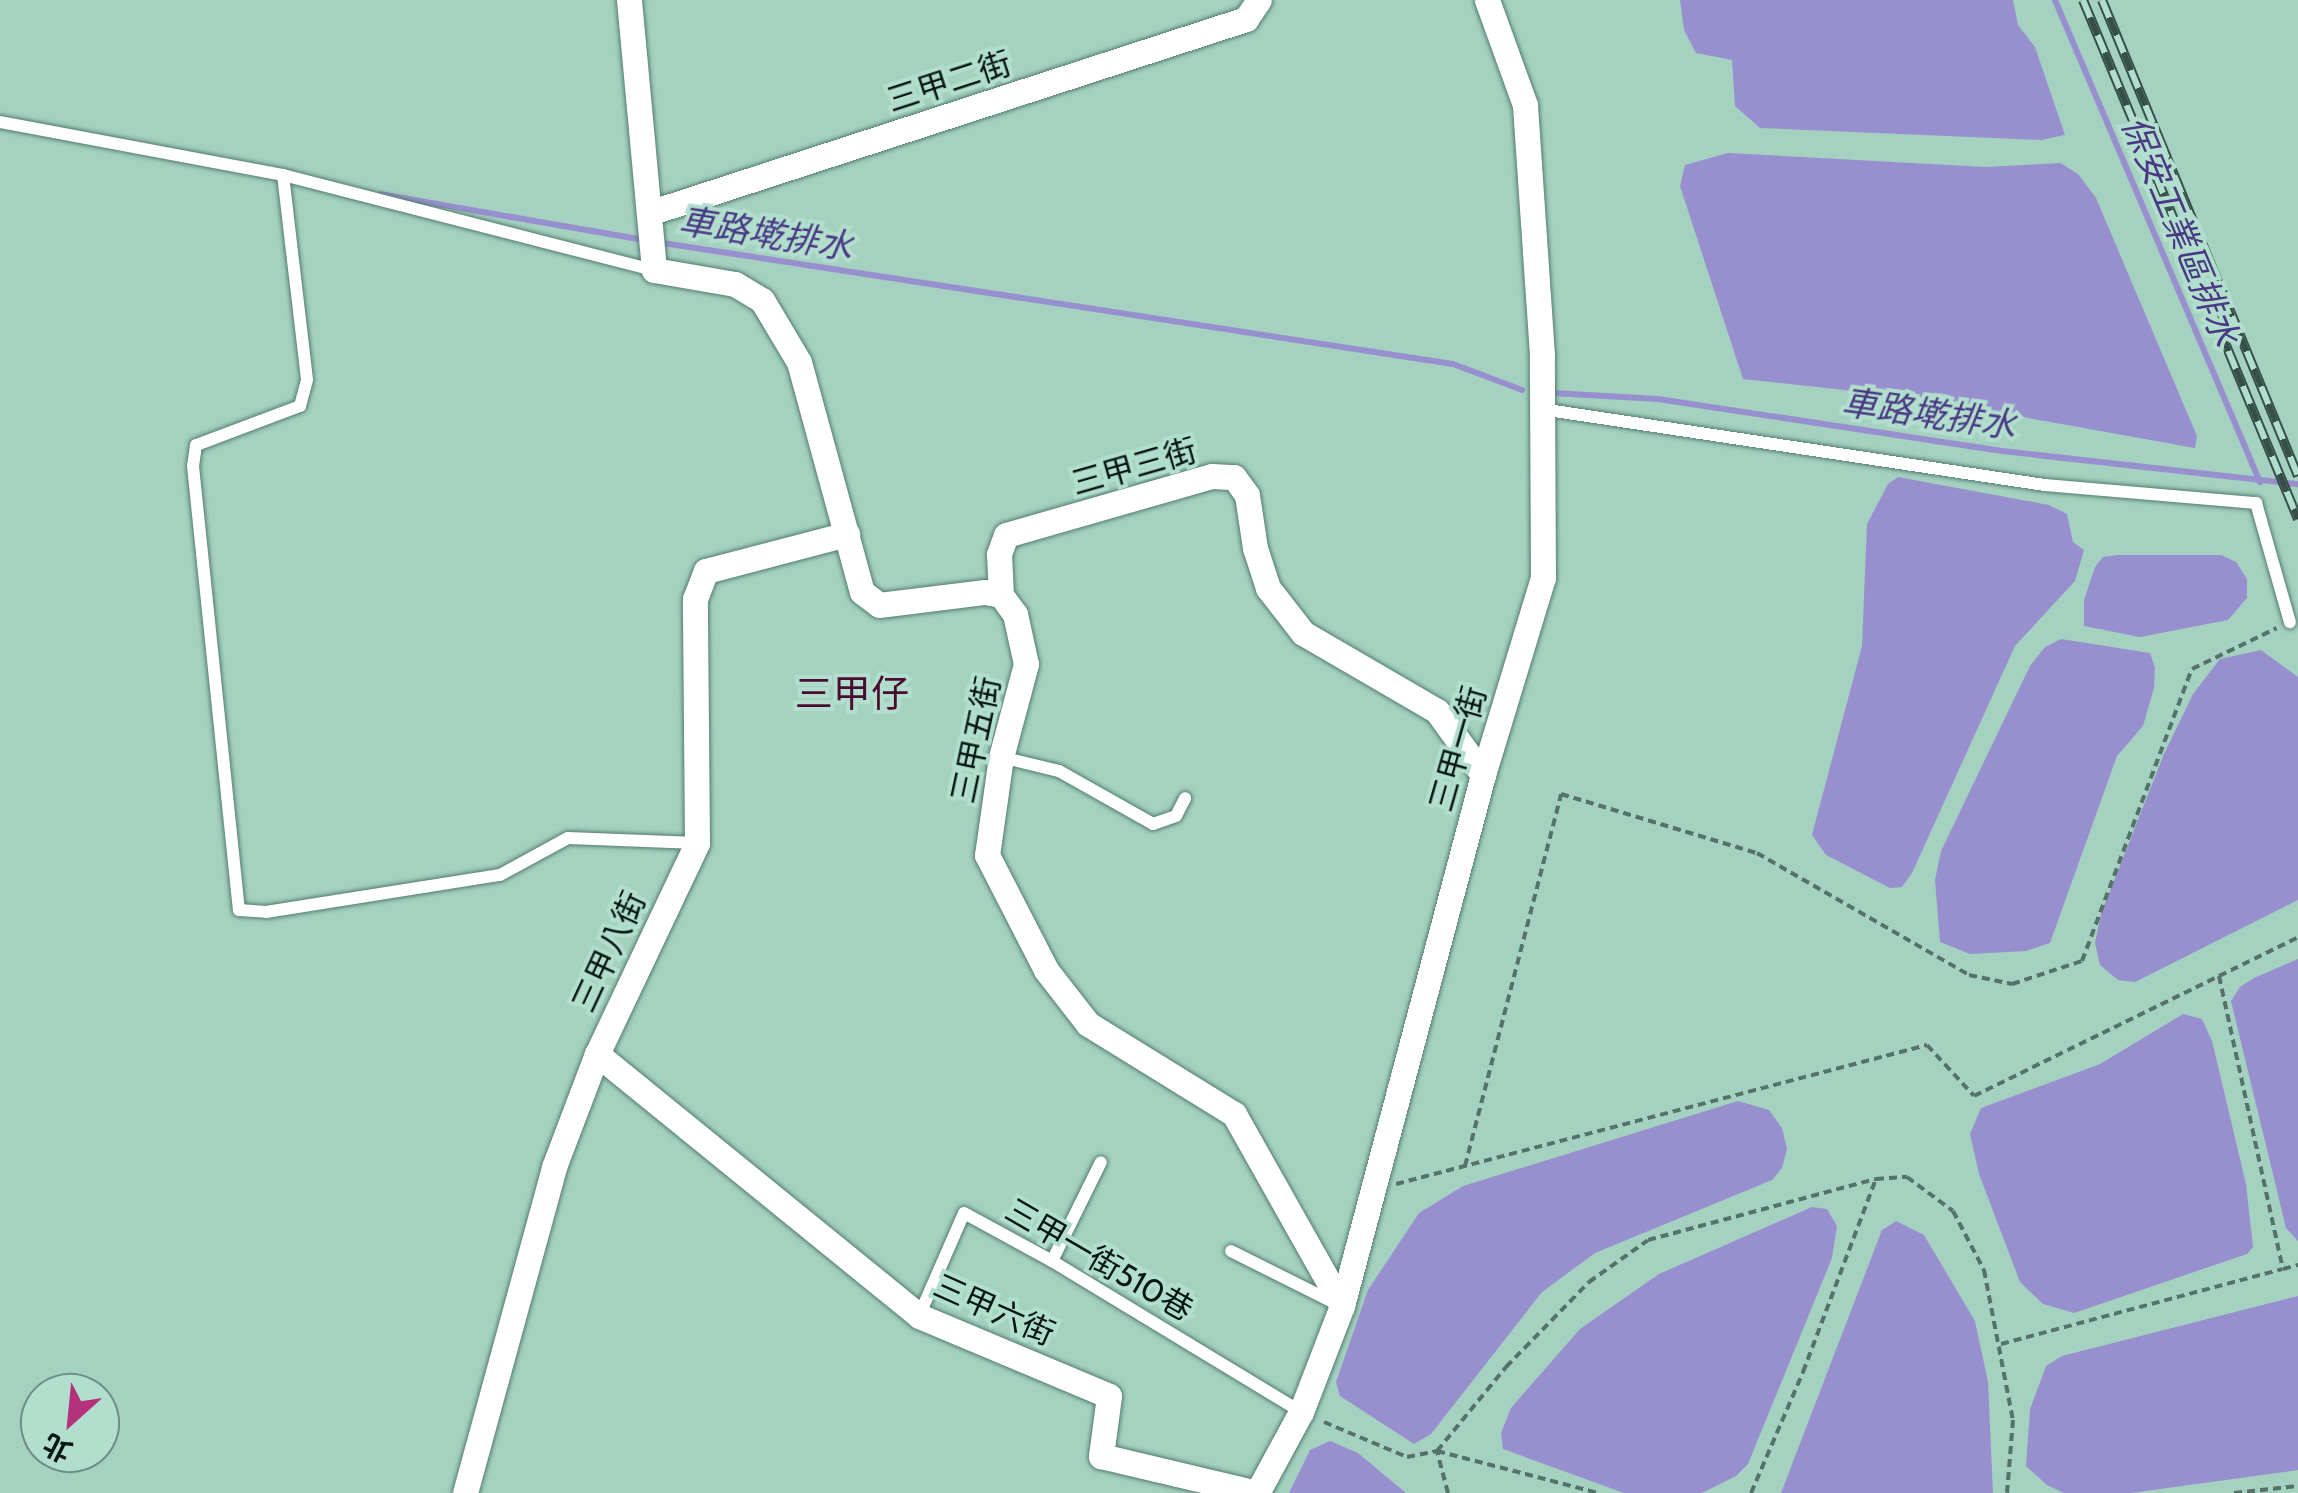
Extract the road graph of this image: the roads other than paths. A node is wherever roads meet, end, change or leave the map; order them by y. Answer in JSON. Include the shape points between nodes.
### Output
{"nodes":[{"id":1,"x":629,"y":0,"type":"edge"},
{"id":2,"x":1259,"y":0,"type":"edge"},
{"id":3,"x":1486,"y":0,"type":"edge"},
{"id":4,"x":0,"y":122,"type":"edge"},
{"id":5,"x":283,"y":175,"type":"junction"},
{"id":6,"x":649,"y":213,"type":"junction"},
{"id":7,"x":654,"y":270,"type":"junction"},
{"id":8,"x":1541,"y":409,"type":"junction"},
{"id":9,"x":847,"y":534,"type":"junction"},
{"id":10,"x":1002,"y":595,"type":"junction"},
{"id":11,"x":2290,"y":622,"type":"road end"},
{"id":12,"x":1001,"y":757,"type":"junction"},
{"id":13,"x":1483,"y":775,"type":"junction"},
{"id":14,"x":1185,"y":798,"type":"dead end"},
{"id":15,"x":697,"y":843,"type":"junction"},
{"id":16,"x":597,"y":1054,"type":"junction"},
{"id":17,"x":1101,"y":1162,"type":"dead end"},
{"id":18,"x":1231,"y":1252,"type":"dead end"},
{"id":19,"x":1052,"y":1261,"type":"junction"},
{"id":20,"x":1342,"y":1306,"type":"junction"},
{"id":21,"x":919,"y":1316,"type":"junction"},
{"id":22,"x":1301,"y":1412,"type":"junction"},
{"id":23,"x":464,"y":1493,"type":"edge"},
{"id":24,"x":1257,"y":1493,"type":"edge"}],
"edges":[{"from":1,"to":6,"type":"street"},
{"from":2,"to":6,"type":"street","name":"三甲二街","via":[[1246,19]]},
{"from":3,"to":8,"type":"street","name":"三甲一街","via":[[1525,105]]},
{"from":4,"to":5,"type":"lane"},
{"from":5,"to":7,"type":"lane"},
{"from":5,"to":15,"type":"lane","via":[[307,380],[300,406],[196,444],[192,466],[240,910],[266,912],[500,876],[568,838]]},
{"from":6,"to":7,"type":"street"},
{"from":7,"to":9,"type":"street","via":[[735,284],[762,300],[799,362]]},
{"from":8,"to":11,"type":"lane","via":[[2045,485],[2256,503]]},
{"from":8,"to":13,"type":"street","name":"三甲一街","via":[[1544,578]]},
{"from":9,"to":10,"type":"street","via":[[862,592],[879,606]]},
{"from":9,"to":15,"type":"street","name":"三甲八街","via":[[706,572],[694,599]]},
{"from":10,"to":12,"type":"street","name":"三甲五街","via":[[1016,614],[1026,664]]},
{"from":10,"to":13,"type":"street","name":"三甲三街","via":[[999,554],[1006,535],[1212,476],[1234,477],[1248,495],[1268,588],[1303,633],[1437,710]]},
{"from":12,"to":14,"type":"lane","via":[[1059,772],[1153,824],[1176,816]]},
{"from":12,"to":20,"type":"street","name":"三甲五街","via":[[987,854],[1046,970],[1088,1024],[1234,1114]]},
{"from":13,"to":20,"type":"street","name":"三甲一街"},
{"from":15,"to":16,"type":"street","name":"三甲八街"},
{"from":16,"to":21,"type":"street","name":"三甲六街"},
{"from":16,"to":23,"type":"street","name":"三甲八街","via":[[554,1167]]},
{"from":17,"to":19,"type":"lane"},
{"from":18,"to":20,"type":"lane"},
{"from":19,"to":21,"type":"lane","name":"三甲一街510巷","via":[[964,1213]]},
{"from":19,"to":22,"type":"lane","name":"三甲一街510巷"},
{"from":20,"to":22,"type":"street","name":"三甲一街"},
{"from":21,"to":24,"type":"street","name":"三甲六街","via":[[1108,1396],[1101,1456]]},
{"from":22,"to":24,"type":"street","name":"三甲一街"}]}
